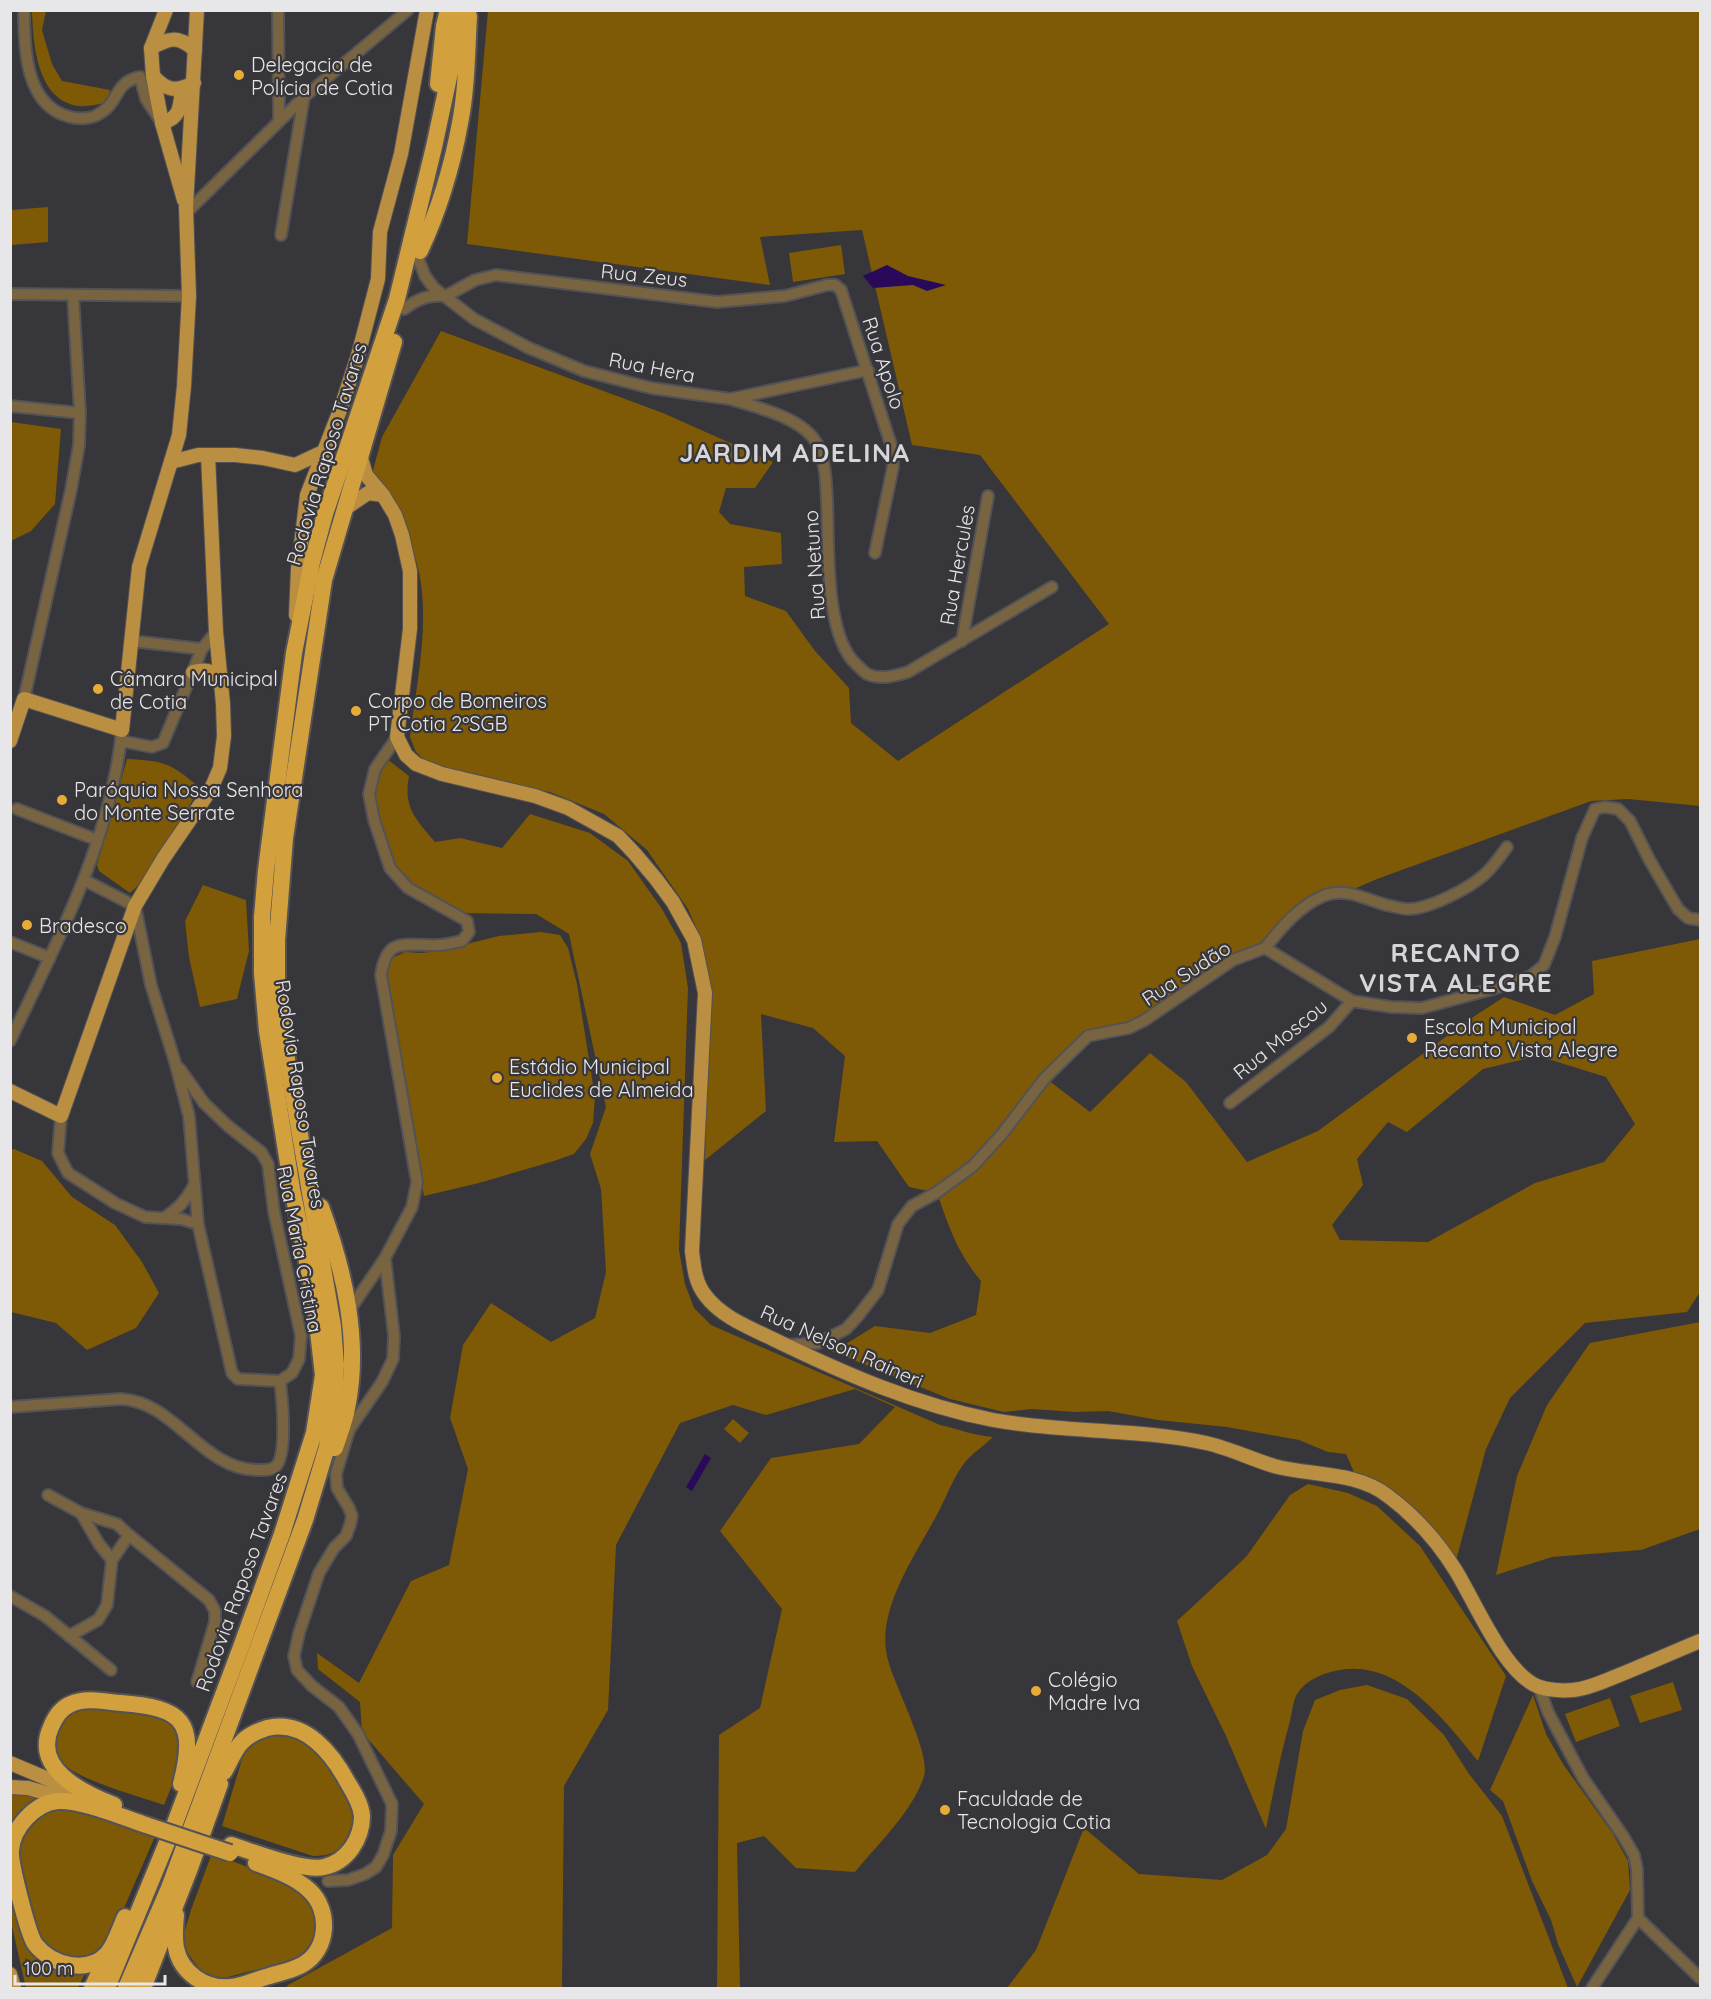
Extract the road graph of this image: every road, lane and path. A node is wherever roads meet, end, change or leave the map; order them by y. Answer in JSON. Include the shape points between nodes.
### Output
{"nodes":[{"id":1,"x":24,"y":10,"type":"edge"},
{"id":2,"x":166,"y":10,"type":"edge"},
{"id":3,"x":196,"y":10,"type":"edge"},
{"id":4,"x":278,"y":10,"type":"edge"},
{"id":5,"x":408,"y":10,"type":"edge"},
{"id":6,"x":427,"y":10,"type":"edge"},
{"id":7,"x":448,"y":10,"type":"edge"},
{"id":8,"x":460,"y":10,"type":"edge"},
{"id":9,"x":470,"y":10,"type":"edge"},
{"id":10,"x":151,"y":48,"type":"junction"},
{"id":11,"x":195,"y":50,"type":"junction"},
{"id":12,"x":153,"y":76,"type":"junction"},
{"id":13,"x":188,"y":86,"type":"junction"},
{"id":14,"x":304,"y":97,"type":"junction"},
{"id":15,"x":279,"y":120,"type":"junction"},
{"id":16,"x":162,"y":123,"type":"junction"},
{"id":17,"x":434,"y":147,"type":"junction"},
{"id":18,"x":186,"y":210,"type":"junction"},
{"id":19,"x":280,"y":235,"type":"dead end"},
{"id":20,"x":419,"y":255,"type":"junction"},
{"id":21,"x":841,"y":290,"type":"joint"},
{"id":22,"x":10,"y":294,"type":"edge"},
{"id":23,"x":73,"y":295,"type":"junction"},
{"id":24,"x":189,"y":296,"type":"junction"},
{"id":25,"x":446,"y":296,"type":"junction"},
{"id":26,"x":404,"y":309,"type":"junction"},
{"id":27,"x":868,"y":370,"type":"junction"},
{"id":28,"x":730,"y":399,"type":"junction"},
{"id":29,"x":10,"y":406,"type":"edge"},
{"id":30,"x":80,"y":413,"type":"junction"},
{"id":31,"x":179,"y":435,"type":"junction"},
{"id":32,"x":325,"y":451,"type":"junction"},
{"id":33,"x":203,"y":455,"type":"junction"},
{"id":34,"x":361,"y":458,"type":"junction"},
{"id":35,"x":171,"y":462,"type":"junction"},
{"id":36,"x":295,"y":465,"type":"junction"},
{"id":37,"x":310,"y":486,"type":"junction"},
{"id":38,"x":383,"y":495,"type":"junction"},
{"id":39,"x":988,"y":496,"type":"dead end"},
{"id":40,"x":346,"y":508,"type":"junction"},
{"id":41,"x":875,"y":553,"type":"dead end"},
{"id":42,"x":1052,"y":587,"type":"dead end"},
{"id":43,"x":216,"y":632,"type":"junction"},
{"id":44,"x":132,"y":641,"type":"junction"},
{"id":45,"x":963,"y":641,"type":"junction"},
{"id":46,"x":202,"y":649,"type":"junction"},
{"id":47,"x":294,"y":653,"type":"junction"},
{"id":48,"x":193,"y":672,"type":"junction"},
{"id":49,"x":220,"y":678,"type":"junction"},
{"id":50,"x":24,"y":699,"type":"junction"},
{"id":51,"x":122,"y":735,"type":"junction"},
{"id":52,"x":397,"y":737,"type":"junction"},
{"id":53,"x":10,"y":741,"type":"edge"},
{"id":54,"x":17,"y":809,"type":"dead end"},
{"id":55,"x":97,"y":840,"type":"junction"},
{"id":56,"x":1507,"y":847,"type":"dead end"},
{"id":57,"x":85,"y":878,"type":"junction"},
{"id":58,"x":135,"y":906,"type":"junction"},
{"id":59,"x":1701,"y":920,"type":"edge"},
{"id":60,"x":10,"y":942,"type":"edge"},
{"id":61,"x":1265,"y":948,"type":"junction"},
{"id":62,"x":50,"y":958,"type":"junction"},
{"id":63,"x":1352,"y":1001,"type":"junction"},
{"id":64,"x":10,"y":1041,"type":"edge"},
{"id":65,"x":175,"y":1062,"type":"junction"},
{"id":66,"x":10,"y":1091,"type":"edge"},
{"id":67,"x":1230,"y":1103,"type":"dead end"},
{"id":68,"x":61,"y":1116,"type":"junction"},
{"id":69,"x":304,"y":1162,"type":"junction"},
{"id":70,"x":193,"y":1187,"type":"junction"},
{"id":71,"x":164,"y":1218,"type":"junction"},
{"id":72,"x":198,"y":1224,"type":"junction"},
{"id":73,"x":385,"y":1258,"type":"junction"},
{"id":74,"x":349,"y":1311,"type":"junction"},
{"id":75,"x":787,"y":1346,"type":"junction"},
{"id":76,"x":280,"y":1381,"type":"junction"},
{"id":77,"x":10,"y":1407,"type":"edge"},
{"id":78,"x":48,"y":1494,"type":"dead end"},
{"id":79,"x":81,"y":1513,"type":"junction"},
{"id":80,"x":304,"y":1520,"type":"junction"},
{"id":81,"x":129,"y":1535,"type":"junction"},
{"id":82,"x":112,"y":1560,"type":"junction"},
{"id":83,"x":282,"y":1586,"type":"junction"},
{"id":84,"x":10,"y":1596,"type":"edge"},
{"id":85,"x":69,"y":1636,"type":"junction"},
{"id":86,"x":1701,"y":1641,"type":"edge"},
{"id":87,"x":111,"y":1670,"type":"dead end"},
{"id":88,"x":197,"y":1682,"type":"dead end"},
{"id":89,"x":1539,"y":1687,"type":"junction"},
{"id":90,"x":10,"y":1763,"type":"edge"},
{"id":91,"x":224,"y":1772,"type":"junction"},
{"id":92,"x":10,"y":1787,"type":"edge"},
{"id":93,"x":99,"y":1799,"type":"junction"},
{"id":94,"x":78,"y":1803,"type":"junction"},
{"id":95,"x":147,"y":1821,"type":"junction"},
{"id":96,"x":175,"y":1823,"type":"junction"},
{"id":97,"x":230,"y":1849,"type":"junction"},
{"id":98,"x":11,"y":1850,"type":"edge"},
{"id":99,"x":328,"y":1881,"type":"dead end"},
{"id":100,"x":150,"y":1886,"type":"junction"},
{"id":101,"x":177,"y":1902,"type":"junction"},
{"id":102,"x":1638,"y":1918,"type":"junction"},
{"id":103,"x":159,"y":1946,"type":"junction"},
{"id":104,"x":108,"y":1953,"type":"junction"},
{"id":105,"x":10,"y":1974,"type":"edge"},
{"id":106,"x":1701,"y":1978,"type":"edge"},
{"id":107,"x":14,"y":1989,"type":"edge"},
{"id":108,"x":92,"y":1989,"type":"edge"},
{"id":109,"x":107,"y":1989,"type":"edge"},
{"id":110,"x":126,"y":1989,"type":"edge"},
{"id":111,"x":135,"y":1989,"type":"edge"},
{"id":112,"x":143,"y":1989,"type":"edge"},
{"id":113,"x":1592,"y":1989,"type":"edge"}],
"edges":[{"from":1,"to":16,"type":"street","via":[[28,68],[47,106],[78,118],[96,116],[111,105],[128,79],[140,77],[146,99]]},
{"from":2,"to":10,"type":"main road"},
{"from":3,"to":11,"type":"main road"},
{"from":4,"to":15,"type":"street"},
{"from":5,"to":14,"type":"street"},
{"from":6,"to":32,"type":"main road","via":[[401,154],[380,232],[378,279],[359,352]]},
{"from":7,"to":17,"type":"highway"},
{"from":8,"to":17,"type":"highway","name":"Rodovia Raposo Tavares"},
{"from":9,"to":20,"type":"highway","name":"Rodovia Raposo Tavares"},
{"from":10,"to":11,"type":"main road","via":[[176,39]]},
{"from":10,"to":12,"type":"main road"},
{"from":11,"to":13,"type":"main road"},
{"from":12,"to":13,"type":"main road","via":[[162,87]]},
{"from":12,"to":16,"type":"main road"},
{"from":13,"to":16,"type":"main road","via":[[177,115]]},
{"from":13,"to":18,"type":"main road"},
{"from":14,"to":15,"type":"street"},
{"from":14,"to":19,"type":"street"},
{"from":15,"to":18,"type":"street"},
{"from":16,"to":18,"type":"main road"},
{"from":17,"to":47,"type":"highway","name":"Rodovia Raposo Tavares","via":[[397,299],[325,514]]},
{"from":18,"to":24,"type":"main road"},
{"from":20,"to":25,"type":"street","name":"Rua Hera","via":[[425,276]]},
{"from":20,"to":26,"type":"highway","name":"Rodovia Raposo Tavares"},
{"from":21,"to":25,"type":"street","name":"Rua Zeus","via":[[827,285],[785,296],[717,302],[496,275],[476,280]]},
{"from":21,"to":27,"type":"street","name":"Rua Apolo"},
{"from":22,"to":23,"type":"street"},
{"from":23,"to":24,"type":"street"},
{"from":23,"to":30,"type":"street"},
{"from":24,"to":31,"type":"main road"},
{"from":25,"to":26,"type":"street","via":[[418,298]]},
{"from":25,"to":28,"type":"street","name":"Rua Hera","via":[[474,319],[584,371],[651,388]]},
{"from":26,"to":34,"type":"highway","name":"Rodovia Raposo Tavares"},
{"from":27,"to":28,"type":"street","name":"Rua Hera"},
{"from":27,"to":41,"type":"street","name":"Rua Apolo","via":[[892,448],[893,467]]},
{"from":28,"to":45,"type":"street","name":"Rua Netuno","via":[[795,422],[817,443],[826,474],[831,592],[838,635],[850,659],[867,674],[889,677],[908,672]]},
{"from":29,"to":30,"type":"street"},
{"from":30,"to":50,"type":"street","via":[[71,490]]},
{"from":31,"to":33,"type":"main road"},
{"from":31,"to":35,"type":"main road"},
{"from":32,"to":36,"type":"main road"},
{"from":32,"to":37,"type":"main road"},
{"from":33,"to":35,"type":"main road"},
{"from":33,"to":36,"type":"main road","via":[[263,458]]},
{"from":33,"to":43,"type":"main road"},
{"from":34,"to":38,"type":"main road","via":[[366,475]]},
{"from":34,"to":40,"type":"highway","name":"Rodovia Raposo Tavares"},
{"from":35,"to":44,"type":"main road","via":[[139,567]]},
{"from":36,"to":37,"type":"main road"},
{"from":37,"to":47,"type":"main road","via":[[302,525]]},
{"from":38,"to":40,"type":"main road","via":[[368,493]]},
{"from":38,"to":52,"type":"main road","via":[[395,514],[410,571],[410,629]]},
{"from":39,"to":45,"type":"street","name":"Rua Hercules"},
{"from":40,"to":69,"type":"highway","name":"Rodovia Raposo Tavares","via":[[324,580],[311,654],[285,838],[277,940],[277,980]]},
{"from":42,"to":45,"type":"street","name":"Rua Netuno"},
{"from":43,"to":46,"type":"street"},
{"from":43,"to":49,"type":"main road"},
{"from":44,"to":46,"type":"street"},
{"from":44,"to":51,"type":"main road"},
{"from":46,"to":48,"type":"street"},
{"from":47,"to":96,"type":"highway","name":"Rodovia Raposo Tavares","via":[[266,870],[262,973],[267,1031],[314,1296],[323,1375],[314,1433],[299,1483]]},
{"from":48,"to":49,"type":"main road","via":[[204,669]]},
{"from":48,"to":51,"type":"street","via":[[163,743],[152,747]]},
{"from":49,"to":58,"type":"main road","via":[[224,736],[220,768],[211,789]]},
{"from":50,"to":51,"type":"main road"},
{"from":50,"to":53,"type":"main road"},
{"from":51,"to":55,"type":"street"},
{"from":52,"to":73,"type":"street","via":[[375,770],[369,794],[390,868],[408,888],[466,921],[470,932],[462,941],[394,947],[383,958],[386,1012],[417,1182],[411,1207]]},
{"from":52,"to":75,"type":"main road","name":"Rua Nelson Raineri","via":[[416,764],[452,777],[535,796],[568,808],[618,837],[673,902],[694,940],[705,993],[694,1274],[717,1308]]},
{"from":54,"to":55,"type":"street"},
{"from":55,"to":57,"type":"street"},
{"from":56,"to":61,"type":"street","via":[[1482,877],[1422,906],[1407,909],[1347,892],[1324,896],[1290,917]]},
{"from":57,"to":58,"type":"street"},
{"from":57,"to":62,"type":"street"},
{"from":58,"to":65,"type":"street","via":[[151,985]]},
{"from":58,"to":68,"type":"main road"},
{"from":59,"to":63,"type":"street","via":[[1688,918],[1678,909],[1630,821],[1618,809],[1595,809],[1582,838],[1555,937],[1544,965],[1532,976],[1422,1008]]},
{"from":60,"to":62,"type":"street"},
{"from":61,"to":63,"type":"street"},
{"from":61,"to":75,"type":"street","name":"Rua Sudão","via":[[1233,960],[1129,1028],[1088,1036],[1045,1078],[973,1166],[912,1206],[898,1224],[878,1290],[846,1329],[818,1342]]},
{"from":62,"to":64,"type":"street"},
{"from":63,"to":67,"type":"street","name":"Rua Moscou","via":[[1329,1027]]},
{"from":65,"to":70,"type":"street","via":[[189,1116]]},
{"from":65,"to":76,"type":"street","name":"Rua Maria Cristina","via":[[204,1102],[261,1152],[267,1164],[302,1336],[299,1359],[292,1373]]},
{"from":66,"to":68,"type":"main road"},
{"from":68,"to":71,"type":"street","via":[[58,1153],[69,1173],[114,1203],[145,1217]]},
{"from":69,"to":74,"type":"highway","via":[[340,1266]]},
{"from":69,"to":80,"type":"highway","name":"Rodovia Raposo Tavares","via":[[336,1365],[327,1447]]},
{"from":70,"to":71,"type":"street","via":[[177,1210]]},
{"from":70,"to":72,"type":"street"},
{"from":71,"to":72,"type":"street"},
{"from":72,"to":76,"type":"street","via":[[232,1372],[238,1379]]},
{"from":73,"to":74,"type":"street"},
{"from":73,"to":99,"type":"street","via":[[393,1359],[349,1430],[336,1474],[336,1488],[352,1516],[350,1525],[320,1573],[294,1656],[297,1670],[339,1707],[358,1734],[392,1804],[391,1831],[376,1866],[348,1880]]},
{"from":74,"to":80,"type":"highway","via":[[352,1374],[347,1409],[318,1497]]},
{"from":75,"to":89,"type":"main road","name":"Rua Nelson Raineri","via":[[879,1388],[938,1408],[1044,1427],[1152,1434],[1209,1443],[1279,1467],[1358,1481],[1385,1493],[1415,1518],[1454,1568],[1516,1672]]},
{"from":76,"to":77,"type":"street","via":[[282,1444],[278,1463],[267,1470],[242,1470],[222,1462],[155,1408],[137,1400]]},
{"from":78,"to":79,"type":"street"},
{"from":79,"to":81,"type":"street","via":[[117,1524]]},
{"from":79,"to":82,"type":"street"},
{"from":80,"to":83,"type":"highway","name":"Rodovia Raposo Tavares"},
{"from":81,"to":82,"type":"street"},
{"from":81,"to":88,"type":"street","via":[[209,1600],[215,1611]]},
{"from":82,"to":85,"type":"street","via":[[107,1605],[98,1620]]},
{"from":83,"to":91,"type":"highway"},
{"from":83,"to":110,"type":"highway","name":"Rodovia Raposo Tavares","via":[[169,1888]]},
{"from":84,"to":85,"type":"street","via":[[45,1616]]},
{"from":85,"to":87,"type":"street"},
{"from":86,"to":89,"type":"main road","via":[[1574,1690]]},
{"from":89,"to":102,"type":"street","via":[[1582,1778],[1634,1855]]},
{"from":90,"to":93,"type":"main road"},
{"from":91,"to":97,"type":"highway","via":[[242,1742],[253,1733],[276,1726],[299,1730],[315,1739],[331,1757],[358,1801],[362,1816],[358,1839],[344,1858],[323,1868]]},
{"from":91,"to":101,"type":"highway"},
{"from":92,"to":94,"type":"main road","via":[[28,1788]]},
{"from":93,"to":95,"type":"highway"},
{"from":93,"to":96,"type":"highway","via":[[64,1779],[54,1768],[47,1754],[48,1733],[56,1716],[71,1704],[87,1700],[165,1710],[178,1719],[188,1744]]},
{"from":94,"to":95,"type":"highway"},
{"from":94,"to":98,"type":"highway","via":[[58,1801],[26,1817]]},
{"from":95,"to":97,"type":"highway","bridge":true},
{"from":96,"to":100,"type":"highway","name":"Rodovia Raposo Tavares"},
{"from":97,"to":101,"type":"highway","via":[[296,1881],[316,1898],[322,1907],[323,1936],[312,1956],[291,1970],[232,1987],[204,1983],[190,1973],[176,1948]]},
{"from":98,"to":104,"type":"highway","via":[[25,1922],[34,1943],[48,1957],[65,1964],[95,1963]]},
{"from":100,"to":104,"type":"highway","via":[[136,1899]]},
{"from":100,"to":109,"type":"highway","name":"Rodovia Raposo Tavares"},
{"from":101,"to":103,"type":"highway"},
{"from":102,"to":106,"type":"street"},
{"from":102,"to":113,"type":"street"},
{"from":103,"to":111,"type":"highway"},
{"from":103,"to":112,"type":"highway"},
{"from":104,"to":108,"type":"highway"},
{"from":105,"to":107,"type":"main road"}]}
